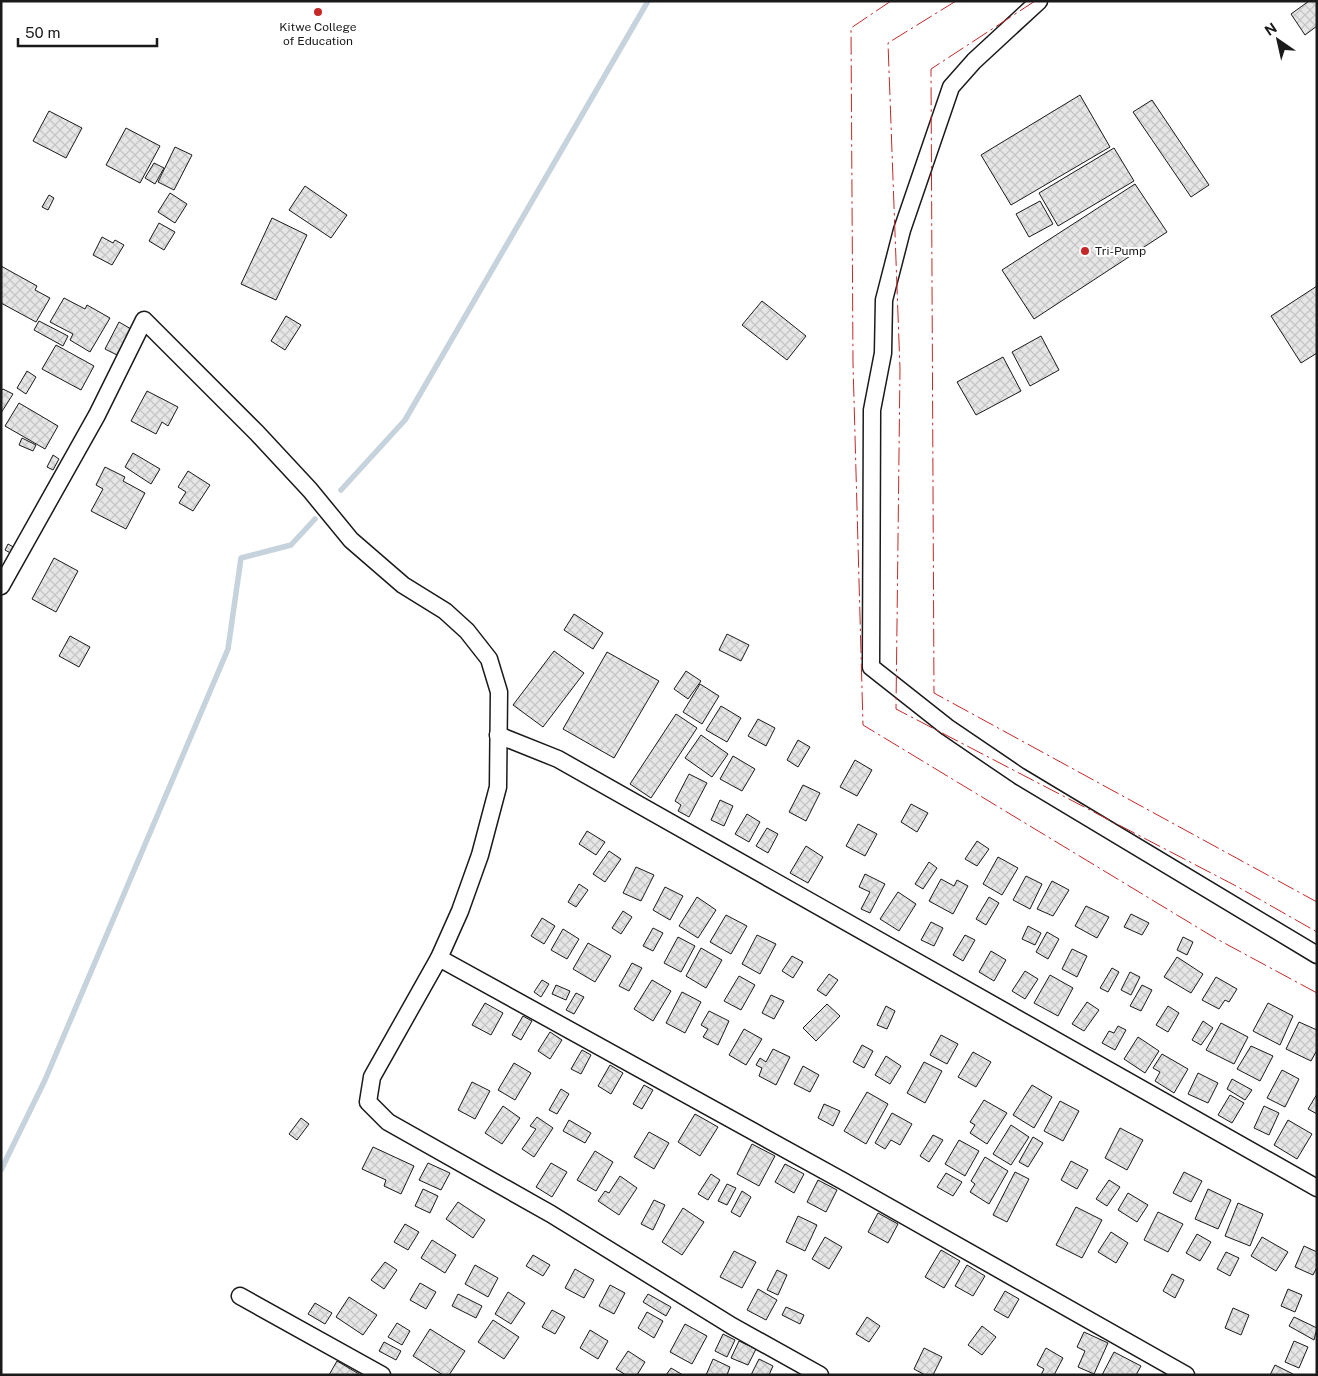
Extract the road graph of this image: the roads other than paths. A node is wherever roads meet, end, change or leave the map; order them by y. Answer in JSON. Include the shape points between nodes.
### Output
{"nodes":[{"id":1,"x":1039,"y":1,"type":"edge"},
{"id":2,"x":1,"y":586,"type":"edge"},
{"id":3,"x":498,"y":735,"type":"junction"},
{"id":4,"x":1317,"y":955,"type":"edge"},
{"id":5,"x":438,"y":958,"type":"junction"},
{"id":6,"x":1317,"y":1188,"type":"edge"},
{"id":7,"x":240,"y":1296,"type":"dead end"},
{"id":8,"x":382,"y":1375,"type":"edge"},
{"id":9,"x":820,"y":1375,"type":"edge"},
{"id":10,"x":1186,"y":1375,"type":"edge"}],
"edges":[{"from":1,"to":4,"type":"street","via":[[974,61],[951,87],[902,230],[884,300],[883,353],[872,410],[871,667],[947,727],[1019,776]]},
{"from":2,"to":3,"type":"street","via":[[97,415],[144,320],[257,432],[351,540],[403,585],[445,611],[468,631],[489,659],[499,692]]},
{"from":3,"to":5,"type":"street","via":[[498,787],[480,855],[460,911]]},
{"from":3,"to":6,"type":"street","via":[[558,759]]},
{"from":5,"to":9,"type":"street","via":[[372,1077],[368,1102],[388,1122],[551,1214],[732,1326]]},
{"from":5,"to":10,"type":"street"},
{"from":7,"to":8,"type":"street"}]}
